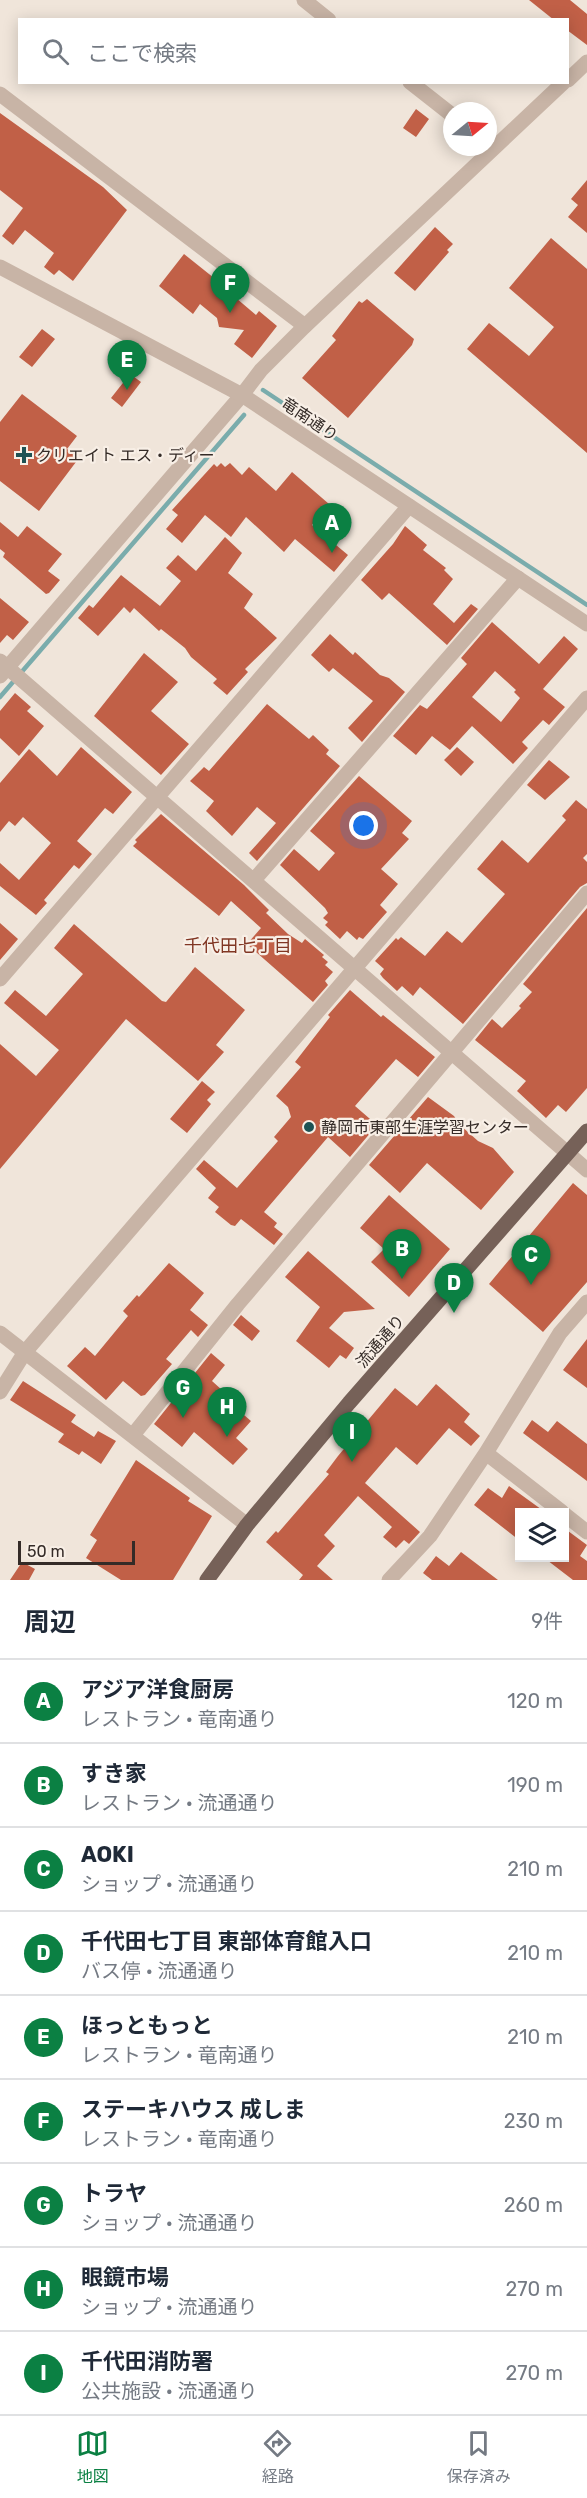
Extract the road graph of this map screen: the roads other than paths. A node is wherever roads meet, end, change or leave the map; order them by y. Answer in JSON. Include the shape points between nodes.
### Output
{"nodes":[{"id":1,"x":304,"y":0,"type":"edge"},
{"id":2,"x":326,"y":18,"type":"edge"},
{"id":3,"x":587,"y":62,"type":"edge"},
{"id":4,"x":569,"y":78,"type":"edge"},
{"id":5,"x":412,"y":84,"type":"edge"},
{"id":6,"x":563,"y":84,"type":"edge"},
{"id":7,"x":0,"y":94,"type":"edge"},
{"id":8,"x":443,"y":109,"type":"edge"},
{"id":9,"x":497,"y":141,"type":"edge"},
{"id":10,"x":481,"y":156,"type":"edge"},
{"id":11,"x":0,"y":267,"type":"edge"},
{"id":12,"x":305,"y":326,"type":"junction"},
{"id":13,"x":242,"y":395,"type":"junction"},
{"id":14,"x":409,"y":506,"type":"junction"},
{"id":15,"x":518,"y":578,"type":"junction"},
{"id":16,"x":587,"y":624,"type":"edge"},
{"id":17,"x":2,"y":668,"type":"edge"},
{"id":18,"x":587,"y":698,"type":"edge"},
{"id":19,"x":157,"y":796,"type":"junction"},
{"id":20,"x":254,"y":880,"type":"junction"},
{"id":21,"x":587,"y":893,"type":"edge"},
{"id":22,"x":354,"y":967,"type":"junction"},
{"id":23,"x":0,"y":979,"type":"edge"},
{"id":24,"x":452,"y":1051,"type":"junction"},
{"id":25,"x":587,"y":1131,"type":"edge"},
{"id":26,"x":568,"y":1153,"type":"junction"},
{"id":27,"x":587,"y":1170,"type":"edge"},
{"id":28,"x":587,"y":1302,"type":"edge"},
{"id":29,"x":0,"y":1333,"type":"edge"},
{"id":30,"x":25,"y":1352,"type":"junction"},
{"id":31,"x":0,"y":1392,"type":"edge"},
{"id":32,"x":133,"y":1435,"type":"junction"},
{"id":33,"x":486,"y":1453,"type":"junction"},
{"id":34,"x":557,"y":1508,"type":"edge"},
{"id":35,"x":569,"y":1518,"type":"edge"},
{"id":36,"x":247,"y":1525,"type":"junction"},
{"id":37,"x":587,"y":1532,"type":"edge"},
{"id":38,"x":207,"y":1580,"type":"edge"},
{"id":39,"x":390,"y":1580,"type":"edge"}],
"edges":[{"from":1,"to":2,"type":"street"},
{"from":3,"to":4,"type":"street"},
{"from":5,"to":8,"type":"street"},
{"from":6,"to":9,"type":"street"},
{"from":7,"to":12,"type":"street"},
{"from":10,"to":12,"type":"street"},
{"from":11,"to":13,"type":"street","name":"竜南通り"},
{"from":12,"to":13,"type":"street"},
{"from":13,"to":14,"type":"street","name":"竜南通り"},
{"from":13,"to":17,"type":"street"},
{"from":14,"to":15,"type":"street","name":"竜南通り"},
{"from":14,"to":19,"type":"street"},
{"from":15,"to":16,"type":"street","name":"竜南通り"},
{"from":15,"to":20,"type":"street"},
{"from":17,"to":19,"type":"street"},
{"from":18,"to":22,"type":"street"},
{"from":19,"to":20,"type":"street"},
{"from":19,"to":23,"type":"street"},
{"from":20,"to":22,"type":"street"},
{"from":21,"to":24,"type":"street"},
{"from":22,"to":24,"type":"street"},
{"from":22,"to":30,"type":"street"},
{"from":24,"to":26,"type":"street"},
{"from":24,"to":32,"type":"street"},
{"from":25,"to":26,"type":"main road","name":"流通通り"},
{"from":26,"to":27,"type":"street"},
{"from":26,"to":36,"type":"main road","name":"流通通り"},
{"from":28,"to":33,"type":"street","via":[[560,1333]]},
{"from":29,"to":30,"type":"street"},
{"from":30,"to":31,"type":"street"},
{"from":30,"to":32,"type":"street"},
{"from":32,"to":36,"type":"street"},
{"from":33,"to":34,"type":"street"},
{"from":33,"to":39,"type":"street","via":[[430,1536]]},
{"from":35,"to":37,"type":"street"},
{"from":36,"to":38,"type":"main road","name":"流通通り"}]}
